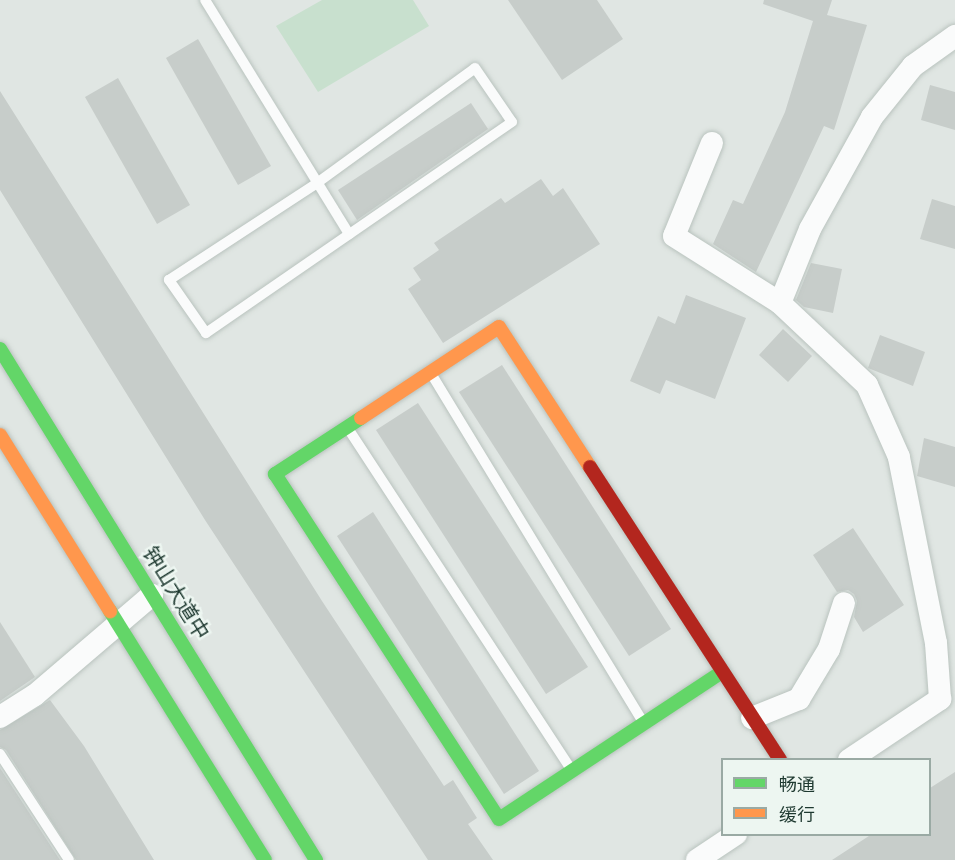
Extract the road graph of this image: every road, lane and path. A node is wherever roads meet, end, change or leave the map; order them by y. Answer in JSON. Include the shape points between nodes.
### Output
{"nodes":[{"id":1,"x":205,"y":0,"type":"edge"},
{"id":2,"x":955,"y":36,"type":"edge"},
{"id":3,"x":712,"y":143,"type":"dead end"},
{"id":4,"x":317,"y":183,"type":"junction"},
{"id":5,"x":349,"y":234,"type":"junction"},
{"id":6,"x":780,"y":303,"type":"junction"},
{"id":7,"x":0,"y":348,"type":"edge"},
{"id":8,"x":431,"y":372,"type":"junction"},
{"id":9,"x":347,"y":427,"type":"junction"},
{"id":10,"x":0,"y":435,"type":"edge"},
{"id":11,"x":152,"y":595,"type":"junction"},
{"id":12,"x":844,"y":603,"type":"dead end"},
{"id":13,"x":118,"y":623,"type":"junction"},
{"id":14,"x":722,"y":672,"type":"junction"},
{"id":15,"x":0,"y":717,"type":"edge"},
{"id":16,"x":752,"y":718,"type":"junction"},
{"id":17,"x":644,"y":723,"type":"junction"},
{"id":18,"x":0,"y":754,"type":"edge"},
{"id":19,"x":779,"y":758,"type":"edge"},
{"id":20,"x":851,"y":758,"type":"edge"},
{"id":21,"x":572,"y":771,"type":"junction"},
{"id":22,"x":733,"y":836,"type":"edge"},
{"id":23,"x":69,"y":860,"type":"edge"},
{"id":24,"x":265,"y":860,"type":"edge"},
{"id":25,"x":316,"y":860,"type":"edge"},
{"id":26,"x":697,"y":860,"type":"edge"}],
"edges":[{"from":1,"to":4,"type":"lane"},
{"from":2,"to":6,"type":"street","via":[[914,66],[872,117],[810,229]]},
{"from":3,"to":6,"type":"street","via":[[674,236]]},
{"from":4,"to":5,"type":"lane"},
{"from":4,"to":5,"type":"lane","via":[[169,280],[206,333]]},
{"from":4,"to":5,"type":"lane","via":[[475,68],[512,122]]},
{"from":6,"to":20,"type":"street","via":[[867,385],[899,457],[936,644],[940,699]]},
{"from":7,"to":11,"type":"main road","name":"钟山大道中"},
{"from":8,"to":9,"type":"main road"},
{"from":8,"to":14,"type":"main road","via":[[499,327]]},
{"from":8,"to":17,"type":"lane"},
{"from":9,"to":21,"type":"lane"},
{"from":9,"to":21,"type":"main road","via":[[275,474],[499,819]]},
{"from":10,"to":13,"type":"main road"},
{"from":11,"to":13,"type":"street"},
{"from":11,"to":25,"type":"main road","name":"钟山大道中"},
{"from":12,"to":16,"type":"street","via":[[829,649],[799,699]]},
{"from":13,"to":15,"type":"street","via":[[35,694]]},
{"from":13,"to":24,"type":"main road"},
{"from":14,"to":16,"type":"main road"},
{"from":14,"to":17,"type":"main road"},
{"from":16,"to":19,"type":"main road"},
{"from":17,"to":21,"type":"main road"},
{"from":18,"to":23,"type":"lane"},
{"from":22,"to":26,"type":"street"}]}
